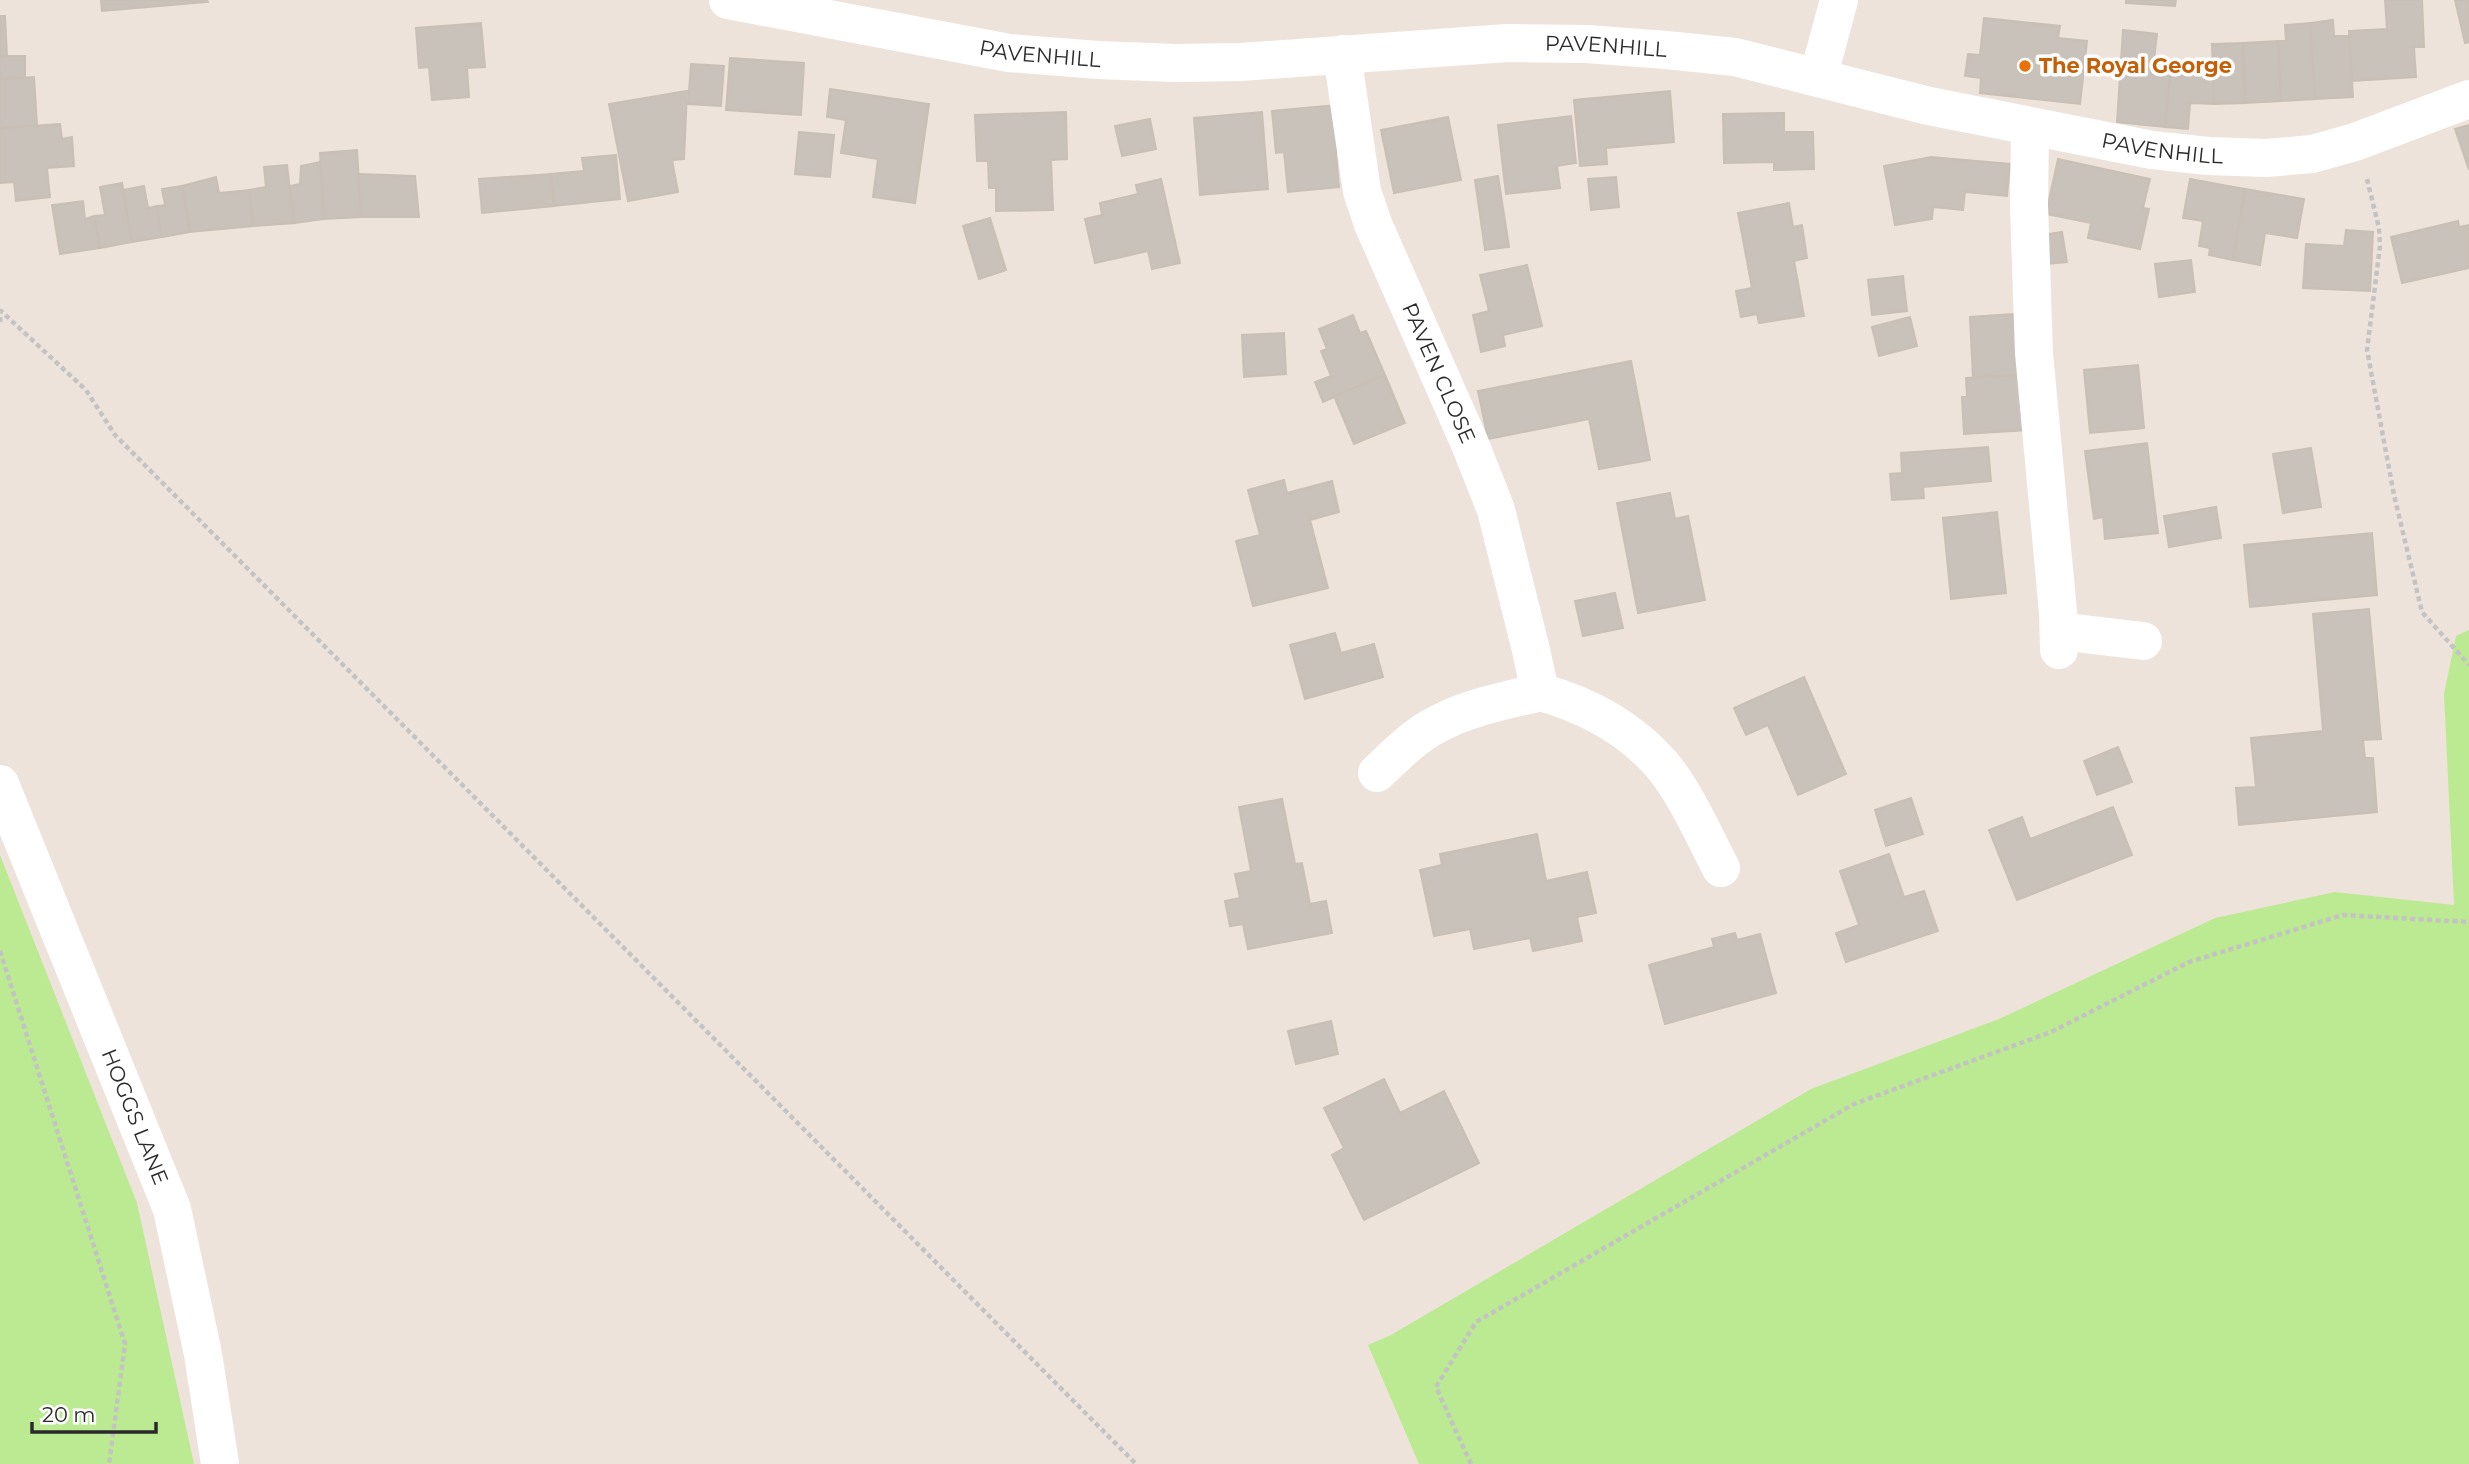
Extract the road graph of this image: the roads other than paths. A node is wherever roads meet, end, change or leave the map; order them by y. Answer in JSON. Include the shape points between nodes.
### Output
{"nodes":[{"id":1,"x":728,"y":0,"type":"edge"},
{"id":2,"x":1839,"y":0,"type":"edge"},
{"id":3,"x":1342,"y":54,"type":"junction"},
{"id":4,"x":1818,"y":78,"type":"junction"},
{"id":5,"x":2469,"y":99,"type":"edge"},
{"id":6,"x":2030,"y":127,"type":"junction"},
{"id":7,"x":2143,"y":640,"type":"dead end"},
{"id":8,"x":1540,"y":692,"type":"junction"},
{"id":9,"x":1377,"y":773,"type":"dead end"},
{"id":10,"x":0,"y":784,"type":"edge"},
{"id":11,"x":1721,"y":867,"type":"dead end"},
{"id":12,"x":220,"y":1464,"type":"edge"}],
"edges":[{"from":1,"to":3,"type":"street","name":"PAVENHILL","via":[[1009,53],[1175,63]]},
{"from":2,"to":4,"type":"street"},
{"from":3,"to":4,"type":"street","name":"PAVENHILL","via":[[1507,43],[1587,44],[1735,57]]},
{"from":3,"to":8,"type":"street","name":"PAVEN CLOSE","via":[[1363,191],[1373,224],[1496,510]]},
{"from":4,"to":6,"type":"street","name":"PAVENHILL"},
{"from":5,"to":6,"type":"street","name":"PAVENHILL","via":[[2354,142],[2312,154],[2266,158],[2152,150]]},
{"from":6,"to":7,"type":"street","via":[[2034,353],[2059,640]]},
{"from":8,"to":9,"type":"street","via":[[1489,704],[1436,724]]},
{"from":8,"to":11,"type":"street","via":[[1597,713],[1624,730],[1663,766]]},
{"from":10,"to":12,"type":"street","name":"HOGGS LANE","via":[[172,1209],[203,1354]]}]}
